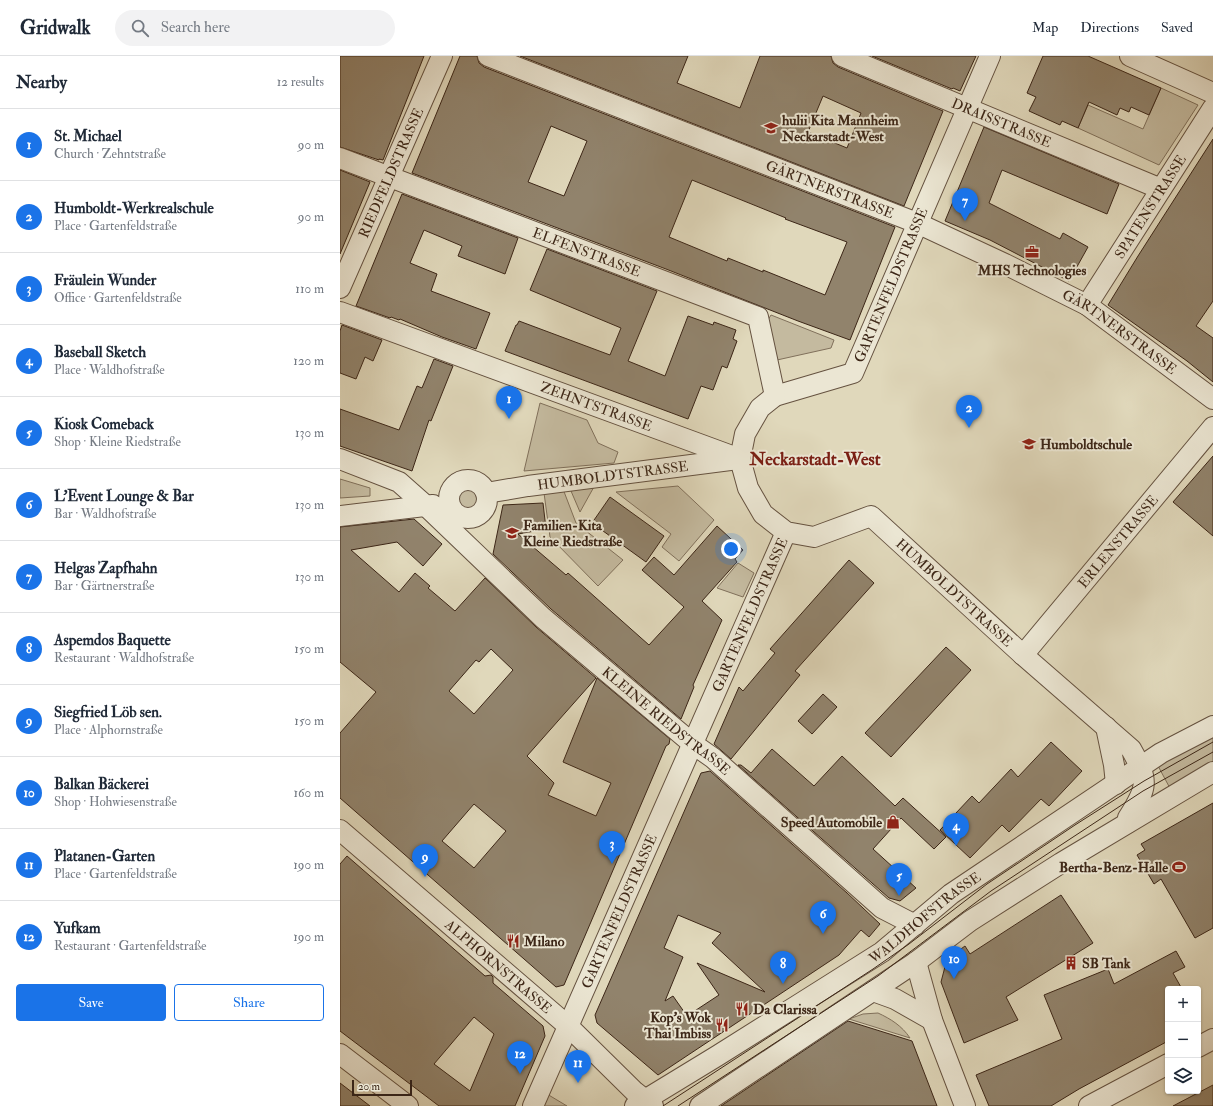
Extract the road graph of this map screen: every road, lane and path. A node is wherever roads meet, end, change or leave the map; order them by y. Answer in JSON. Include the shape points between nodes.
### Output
{"nodes":[{"id":1,"x":442,"y":56,"type":"edge"},
{"id":2,"x":488,"y":56,"type":"edge"},
{"id":3,"x":842,"y":56,"type":"edge"},
{"id":4,"x":990,"y":56,"type":"edge"},
{"id":5,"x":1130,"y":56,"type":"edge"},
{"id":6,"x":1213,"y":94,"type":"edge"},
{"id":7,"x":966,"y":108,"type":"junction"},
{"id":8,"x":1213,"y":108,"type":"edge"},
{"id":9,"x":340,"y":158,"type":"edge"},
{"id":10,"x":389,"y":177,"type":"junction"},
{"id":11,"x":1160,"y":189,"type":"junction"},
{"id":12,"x":918,"y":223,"type":"junction"},
{"id":13,"x":340,"y":288,"type":"edge"},
{"id":14,"x":1087,"y":305,"type":"junction"},
{"id":15,"x":340,"y":312,"type":"edge"},
{"id":16,"x":775,"y":396,"type":"junction"},
{"id":17,"x":1213,"y":399,"type":"edge"},
{"id":18,"x":1213,"y":427,"type":"edge"},
{"id":19,"x":340,"y":459,"type":"edge"},
{"id":20,"x":740,"y":459,"type":"junction"},
{"id":21,"x":486,"y":493,"type":"junction"},
{"id":22,"x":449,"y":503,"type":"junction"},
{"id":23,"x":425,"y":505,"type":"junction"},
{"id":24,"x":340,"y":516,"type":"edge"},
{"id":25,"x":786,"y":532,"type":"junction"},
{"id":26,"x":1023,"y":655,"type":"junction"},
{"id":27,"x":1213,"y":726,"type":"edge"},
{"id":28,"x":1106,"y":727,"type":"junction"},
{"id":29,"x":693,"y":744,"type":"junction"},
{"id":30,"x":1141,"y":767,"type":"junction"},
{"id":31,"x":1213,"y":772,"type":"edge"},
{"id":32,"x":1116,"y":784,"type":"junction"},
{"id":33,"x":1127,"y":823,"type":"junction"},
{"id":34,"x":340,"y":830,"type":"edge"},
{"id":35,"x":915,"y":926,"type":"junction"},
{"id":36,"x":916,"y":962,"type":"junction"},
{"id":37,"x":873,"y":991,"type":"junction"},
{"id":38,"x":932,"y":1020,"type":"junction"},
{"id":39,"x":568,"y":1026,"type":"junction"},
{"id":40,"x":1213,"y":1039,"type":"edge"},
{"id":41,"x":1201,"y":1045,"type":"edge"},
{"id":42,"x":340,"y":1054,"type":"edge"},
{"id":43,"x":1165,"y":1066,"type":"edge"},
{"id":44,"x":644,"y":1104,"type":"edge"},
{"id":45,"x":408,"y":1106,"type":"edge"},
{"id":46,"x":533,"y":1106,"type":"edge"},
{"id":47,"x":700,"y":1106,"type":"edge"},
{"id":48,"x":965,"y":1106,"type":"edge"},
{"id":49,"x":1089,"y":1106,"type":"edge"}],
"edges":[{"from":1,"to":10,"type":"street","name":"RIEDFELDSTRASSE"},
{"from":2,"to":12,"type":"street","name":"GÄRTNERSTRASSE"},
{"from":3,"to":7,"type":"street","name":"DRAISSTRASSE"},
{"from":4,"to":7,"type":"street","name":"GARTENFELDSTRASSE"},
{"from":5,"to":6,"type":"street"},
{"from":7,"to":11,"type":"street","name":"DRAISSTRASSE"},
{"from":7,"to":12,"type":"street","name":"GARTENFELDSTRASSE"},
{"from":8,"to":11,"type":"street","name":"SPATENSTRASSE"},
{"from":9,"to":10,"type":"street","name":"ELFENSTRASSE"},
{"from":10,"to":13,"type":"street","name":"RIEDFELDSTRASSE"},
{"from":10,"to":16,"type":"street","name":"ELFENSTRASSE","via":[[758,318]]},
{"from":11,"to":14,"type":"street","name":"SPATENSTRASSE"},
{"from":12,"to":14,"type":"street","name":"GÄRTNERSTRASSE"},
{"from":12,"to":16,"type":"street","name":"GARTENFELDSTRASSE","via":[[853,373]]},
{"from":14,"to":17,"type":"street","name":"GÄRTNERSTRASSE"},
{"from":15,"to":20,"type":"street","name":"ZEHNTSTRASSE"},
{"from":16,"to":20,"type":"street","name":"GARTENFELDSTRASSE","via":[[760,408],[745,434]]},
{"from":18,"to":26,"type":"street","name":"ERLENSTRASSE"},
{"from":19,"to":23,"type":"street","name":"KLEINE RIEDSTRASSE","via":[[399,482]]},
{"from":20,"to":21,"type":"street","name":"HUMBOLDTSTRASSE"},
{"from":20,"to":25,"type":"street","name":"GARTENFELDSTRASSE","via":[[748,488],[763,514]]},
{"from":21,"to":22,"type":"street","via":[[475,481],[463,480],[452,487]]},
{"from":21,"to":22,"type":"street","via":[[486,508],[476,517],[458,516]]},
{"from":22,"to":23,"type":"street"},
{"from":23,"to":24,"type":"street"},
{"from":23,"to":29,"type":"street","name":"KLEINE RIEDSTRASSE","via":[[543,618]]},
{"from":25,"to":26,"type":"street","name":"HUMBOLDTSTRASSE","via":[[814,537],[871,516]]},
{"from":25,"to":29,"type":"street","name":"GARTENFELDSTRASSE"},
{"from":26,"to":28,"type":"street","name":"HUMBOLDTSTRASSE"},
{"from":27,"to":30,"type":"street","name":"WALDHOFSTRASSE"},
{"from":28,"to":30,"type":"street","name":"HUMBOLDTSTRASSE","via":[[1130,749]]},
{"from":28,"to":32,"type":"street"},
{"from":29,"to":35,"type":"street","name":"KLEINE RIEDSTRASSE","via":[[719,763],[882,908]]},
{"from":29,"to":39,"type":"street","name":"GARTENFELDSTRASSE"},
{"from":30,"to":32,"type":"street","name":"WALDHOFSTRASSE"},
{"from":30,"to":33,"type":"street","via":[[1144,791]]},
{"from":31,"to":33,"type":"street","name":"WALDHOFSTRASSE"},
{"from":32,"to":35,"type":"street","name":"WALDHOFSTRASSE","via":[[951,894]]},
{"from":33,"to":36,"type":"street","name":"WALDHOFSTRASSE","via":[[970,921]]},
{"from":34,"to":39,"type":"street","name":"ALPHORNSTRASSE"},
{"from":35,"to":44,"type":"street","name":"WALDHOFSTRASSE","via":[[882,952]]},
{"from":36,"to":37,"type":"street","name":"WALDHOFSTRASSE"},
{"from":36,"to":38,"type":"street"},
{"from":37,"to":38,"type":"street","via":[[895,999]]},
{"from":37,"to":47,"type":"street","name":"WALDHOFSTRASSE"},
{"from":38,"to":48,"type":"street"},
{"from":39,"to":44,"type":"street","name":"ALPHORNSTRASSE"},
{"from":39,"to":46,"type":"street","name":"GARTENFELDSTRASSE"},
{"from":40,"to":41,"type":"street"},
{"from":42,"to":45,"type":"street"},
{"from":43,"to":49,"type":"street"}]}
